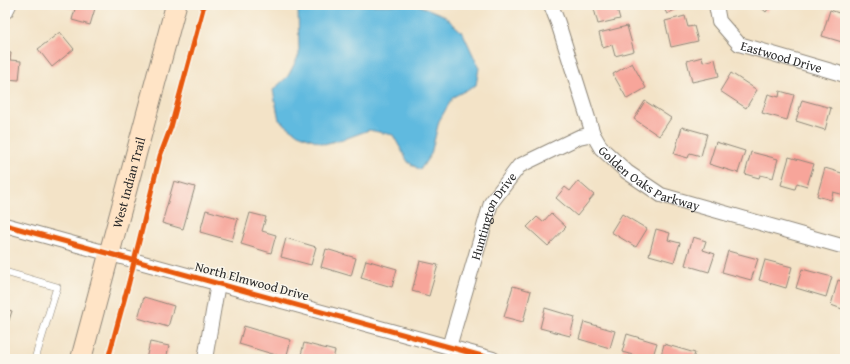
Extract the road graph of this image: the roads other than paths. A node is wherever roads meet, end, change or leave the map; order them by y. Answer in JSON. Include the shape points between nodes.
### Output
{"nodes":[{"id":1,"x":176,"y":5,"type":"edge"},
{"id":2,"x":550,"y":5,"type":"edge"},
{"id":3,"x":716,"y":5,"type":"edge"},
{"id":4,"x":845,"y":75,"type":"edge"},
{"id":5,"x":593,"y":134,"type":"junction"},
{"id":6,"x":5,"y":225,"type":"edge"},
{"id":7,"x":845,"y":247,"type":"edge"},
{"id":8,"x":109,"y":254,"type":"junction"},
{"id":9,"x":5,"y":272,"type":"edge"},
{"id":10,"x":218,"y":283,"type":"junction"},
{"id":11,"x":449,"y":346,"type":"junction"},
{"id":12,"x":35,"y":359,"type":"edge"},
{"id":13,"x":81,"y":359,"type":"edge"},
{"id":14,"x":205,"y":359,"type":"edge"},
{"id":15,"x":494,"y":359,"type":"edge"}],
"edges":[{"from":1,"to":8,"type":"main road","name":"West Indian Trail"},
{"from":2,"to":5,"type":"street","name":"Golden Oaks Parkway"},
{"from":3,"to":4,"type":"street","name":"Eastwood Drive","via":[[719,21],[739,44]]},
{"from":5,"to":7,"type":"street","name":"Golden Oaks Parkway","via":[[601,148],[627,172],[661,195]]},
{"from":5,"to":11,"type":"street","name":"Huntington Drive","via":[[579,137],[519,166],[491,202]]},
{"from":6,"to":8,"type":"street","name":"North Elmwood Drive"},
{"from":8,"to":10,"type":"street","name":"North Elmwood Drive"},
{"from":8,"to":13,"type":"main road","name":"West Indian Trail"},
{"from":9,"to":12,"type":"lane","via":[[56,287]]},
{"from":10,"to":11,"type":"street","name":"North Elmwood Drive"},
{"from":10,"to":14,"type":"street"},
{"from":11,"to":15,"type":"street","name":"North Elmwood Drive"}]}
